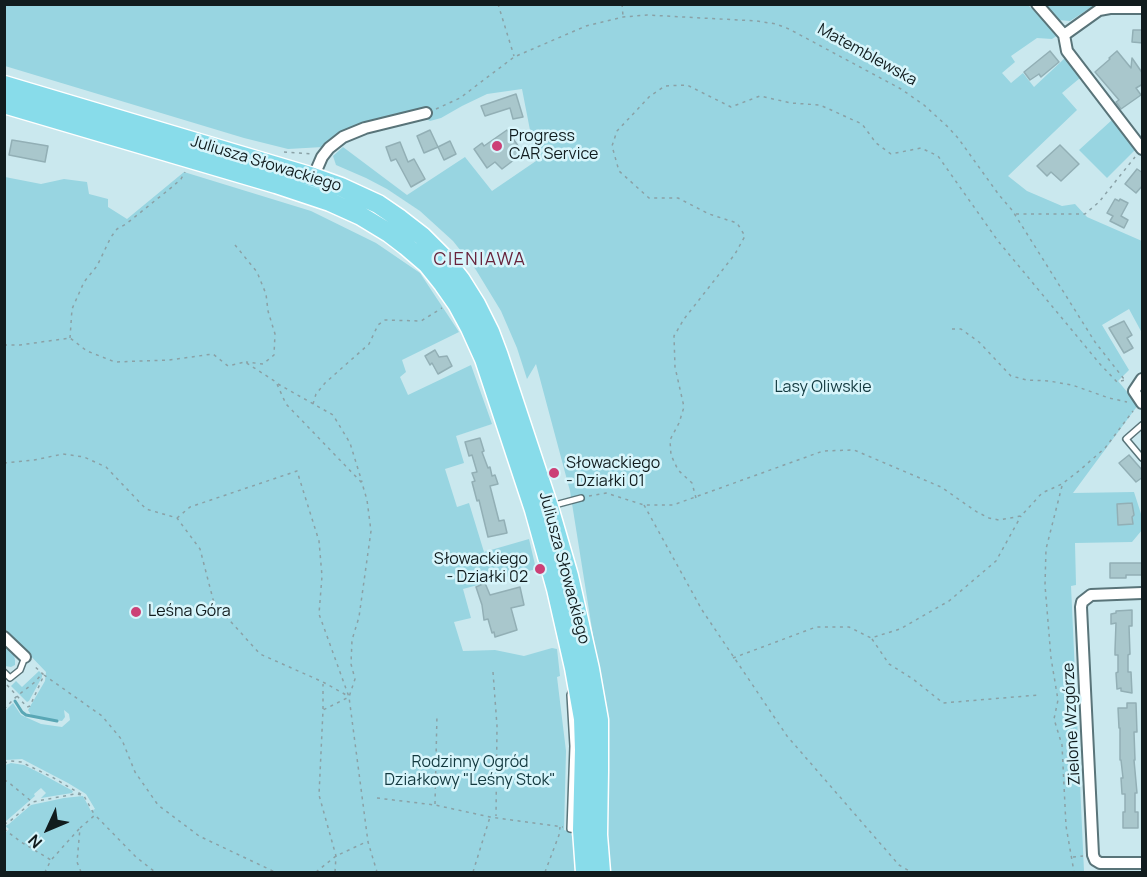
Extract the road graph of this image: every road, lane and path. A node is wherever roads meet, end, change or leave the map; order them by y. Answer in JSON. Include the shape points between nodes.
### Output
{"nodes":[{"id":1,"x":498,"y":4,"type":"edge"},
{"id":2,"x":622,"y":4,"type":"edge"},
{"id":3,"x":1037,"y":4,"type":"edge"},
{"id":4,"x":1109,"y":6,"type":"edge"},
{"id":5,"x":1143,"y":8,"type":"edge"},
{"id":6,"x":623,"y":17,"type":"junction"},
{"id":7,"x":1064,"y":35,"type":"junction"},
{"id":8,"x":514,"y":57,"type":"junction"},
{"id":9,"x":4,"y":85,"type":"edge"},
{"id":10,"x":4,"y":104,"type":"edge"},
{"id":11,"x":426,"y":113,"type":"joint"},
{"id":12,"x":1143,"y":149,"type":"edge"},
{"id":13,"x":281,"y":152,"type":"dead end"},
{"id":14,"x":322,"y":157,"type":"junction"},
{"id":15,"x":1131,"y":160,"type":"dead end"},
{"id":16,"x":187,"y":169,"type":"dead end"},
{"id":17,"x":310,"y":185,"type":"junction"},
{"id":18,"x":1015,"y":214,"type":"junction"},
{"id":19,"x":235,"y":245,"type":"dead end"},
{"id":20,"x":448,"y":304,"type":"dead end"},
{"id":21,"x":952,"y":329,"type":"dead end"},
{"id":22,"x":70,"y":338,"type":"junction"},
{"id":23,"x":4,"y":345,"type":"edge"},
{"id":24,"x":245,"y":362,"type":"junction"},
{"id":25,"x":1143,"y":379,"type":"edge"},
{"id":26,"x":276,"y":382,"type":"junction"},
{"id":27,"x":1141,"y":402,"type":"edge"},
{"id":28,"x":313,"y":404,"type":"junction"},
{"id":29,"x":1143,"y":425,"type":"edge"},
{"id":30,"x":1143,"y":458,"type":"edge"},
{"id":31,"x":4,"y":463,"type":"edge"},
{"id":32,"x":362,"y":483,"type":"junction"},
{"id":33,"x":1062,"y":484,"type":"junction"},
{"id":34,"x":581,"y":498,"type":"joint"},
{"id":35,"x":696,"y":498,"type":"junction"},
{"id":36,"x":644,"y":505,"type":"junction"},
{"id":37,"x":542,"y":509,"type":"junction"},
{"id":38,"x":1022,"y":516,"type":"junction"},
{"id":39,"x":177,"y":518,"type":"junction"},
{"id":40,"x":1143,"y":593,"type":"edge"},
{"id":41,"x":4,"y":637,"type":"edge"},
{"id":42,"x":872,"y":638,"type":"junction"},
{"id":43,"x":25,"y":657,"type":"junction"},
{"id":44,"x":734,"y":658,"type":"junction"},
{"id":45,"x":4,"y":672,"type":"edge"},
{"id":46,"x":493,"y":672,"type":"dead end"},
{"id":47,"x":43,"y":674,"type":"junction"},
{"id":48,"x":323,"y":682,"type":"junction"},
{"id":49,"x":9,"y":688,"type":"dead end"},
{"id":50,"x":1039,"y":695,"type":"dead end"},
{"id":51,"x":17,"y":696,"type":"junction"},
{"id":52,"x":349,"y":697,"type":"junction"},
{"id":53,"x":4,"y":709,"type":"edge"},
{"id":54,"x":323,"y":710,"type":"junction"},
{"id":55,"x":437,"y":714,"type":"dead end"},
{"id":56,"x":4,"y":763,"type":"edge"},
{"id":57,"x":4,"y":781,"type":"edge"},
{"id":58,"x":84,"y":796,"type":"junction"},
{"id":59,"x":377,"y":798,"type":"dead end"},
{"id":60,"x":32,"y":802,"type":"junction"},
{"id":61,"x":435,"y":805,"type":"junction"},
{"id":62,"x":95,"y":815,"type":"junction"},
{"id":63,"x":490,"y":817,"type":"junction"},
{"id":64,"x":496,"y":817,"type":"junction"},
{"id":65,"x":4,"y":824,"type":"edge"},
{"id":66,"x":560,"y":826,"type":"junction"},
{"id":67,"x":80,"y":828,"type":"junction"},
{"id":68,"x":4,"y":829,"type":"edge"},
{"id":69,"x":576,"y":829,"type":"junction"},
{"id":70,"x":368,"y":842,"type":"junction"},
{"id":71,"x":336,"y":856,"type":"junction"},
{"id":72,"x":51,"y":860,"type":"junction"},
{"id":73,"x":1143,"y":863,"type":"edge"},
{"id":74,"x":45,"y":873,"type":"edge"},
{"id":75,"x":81,"y":873,"type":"edge"},
{"id":76,"x":154,"y":873,"type":"edge"},
{"id":77,"x":275,"y":873,"type":"edge"},
{"id":78,"x":316,"y":873,"type":"edge"},
{"id":79,"x":335,"y":873,"type":"edge"},
{"id":80,"x":377,"y":873,"type":"edge"},
{"id":81,"x":473,"y":873,"type":"edge"},
{"id":82,"x":545,"y":873,"type":"edge"},
{"id":83,"x":585,"y":873,"type":"edge"},
{"id":84,"x":601,"y":873,"type":"edge"},
{"id":85,"x":911,"y":873,"type":"edge"},
{"id":86,"x":1074,"y":873,"type":"edge"}],
"edges":[{"from":1,"to":8,"type":"path"},
{"from":2,"to":6,"type":"path"},
{"from":3,"to":7,"type":"street"},
{"from":4,"to":5,"type":"street"},
{"from":4,"to":7,"type":"street"},
{"from":6,"to":8,"type":"path","name":"Matemblewska","via":[[586,26]]},
{"from":6,"to":18,"type":"path","name":"Matemblewska","via":[[757,21],[789,29],[913,96],[958,138]]},
{"from":7,"to":12,"type":"street","via":[[1067,51]]},
{"from":8,"to":11,"type":"path","name":"Matemblewska","via":[[460,98]]},
{"from":9,"to":17,"type":"main road","name":"Juliusza Słowackiego"},
{"from":10,"to":17,"type":"main road","name":"Juliusza Słowackiego"},
{"from":11,"to":14,"type":"street","via":[[343,137]]},
{"from":13,"to":14,"type":"path"},
{"from":14,"to":17,"type":"street"},
{"from":15,"to":18,"type":"path","via":[[1085,214]]},
{"from":16,"to":22,"type":"path","via":[[172,187],[111,237],[72,309]]},
{"from":17,"to":37,"type":"main road","name":"Juliusza Słowackiego","via":[[330,202],[389,233],[427,264],[443,284],[484,359]]},
{"from":18,"to":35,"type":"path","name":"Matemblewska","via":[[1095,342],[1125,380],[1117,382],[1100,364],[998,241],[938,156],[921,148],[891,154],[876,143],[862,124],[820,105],[760,96],[731,107],[687,85],[665,86],[650,96],[617,131],[612,146],[619,171],[650,198],[678,198],[737,223],[745,236],[674,336],[675,367],[684,407],[670,440],[671,455],[678,470],[692,483]]},
{"from":19,"to":24,"type":"path","via":[[257,272],[275,334],[274,355],[262,364]]},
{"from":20,"to":28,"type":"path","via":[[421,321],[385,320],[378,325],[369,344],[325,383]]},
{"from":21,"to":27,"type":"path","via":[[961,329],[979,342],[1011,376],[1072,385],[1125,402]]},
{"from":22,"to":23,"type":"path"},
{"from":22,"to":24,"type":"path","via":[[87,351],[115,362],[213,354],[228,366]]},
{"from":24,"to":26,"type":"path"},
{"from":25,"to":27,"type":"street","via":[[1134,391]]},
{"from":26,"to":28,"type":"path"},
{"from":26,"to":32,"type":"path","via":[[286,404]]},
{"from":27,"to":33,"type":"path","via":[[1104,448]]},
{"from":28,"to":32,"type":"path","via":[[333,415],[350,443]]},
{"from":29,"to":30,"type":"lane","via":[[1126,439]]},
{"from":31,"to":39,"type":"path","via":[[63,454],[84,457],[106,466],[146,509]]},
{"from":32,"to":52,"type":"path","via":[[371,531],[352,640],[355,679]]},
{"from":33,"to":38,"type":"path","via":[[1042,493]]},
{"from":33,"to":86,"type":"path","via":[[1046,549],[1045,585],[1058,700],[1054,719],[1062,745],[1066,825]]},
{"from":34,"to":36,"type":"path","via":[[606,493]]},
{"from":34,"to":37,"type":"lane"},
{"from":35,"to":36,"type":"path","via":[[673,505]]},
{"from":35,"to":38,"type":"path","via":[[823,451],[854,450],[941,487],[988,518]]},
{"from":36,"to":44,"type":"path","via":[[702,610]]},
{"from":37,"to":69,"type":"main road","name":"Juliusza Słowackiego","via":[[581,701],[584,738]]},
{"from":37,"to":84,"type":"main road","name":"Juliusza Słowackiego","via":[[572,588],[590,669],[598,720]]},
{"from":38,"to":42,"type":"path","via":[[996,561],[949,601],[900,629]]},
{"from":39,"to":48,"type":"path","via":[[200,549],[214,603],[260,654]]},
{"from":39,"to":52,"type":"path","via":[[190,507],[297,471],[319,541],[319,614]]},
{"from":40,"to":73,"type":"street","name":"Zielone Wzgórze","via":[[1091,595],[1081,607],[1093,855],[1100,863]]},
{"from":41,"to":43,"type":"street"},
{"from":42,"to":44,"type":"path","via":[[849,627],[816,627]]},
{"from":42,"to":50,"type":"path","via":[[889,664],[943,703]]},
{"from":43,"to":45,"type":"lane","via":[[20,670],[10,678]]},
{"from":43,"to":47,"type":"path"},
{"from":44,"to":85,"type":"path","via":[[787,735],[899,865]]},
{"from":46,"to":64,"type":"path"},
{"from":47,"to":51,"type":"path"},
{"from":47,"to":51,"type":"path","via":[[30,706]]},
{"from":47,"to":77,"type":"path","via":[[102,716],[122,740],[135,772],[158,805],[199,836]]},
{"from":48,"to":52,"type":"path"},
{"from":48,"to":54,"type":"path"},
{"from":49,"to":51,"type":"path"},
{"from":51,"to":53,"type":"path"},
{"from":52,"to":54,"type":"path"},
{"from":52,"to":70,"type":"path"},
{"from":54,"to":71,"type":"path","via":[[319,795]]},
{"from":55,"to":61,"type":"path"},
{"from":56,"to":58,"type":"path","via":[[32,766]]},
{"from":57,"to":60,"type":"path"},
{"from":58,"to":60,"type":"path","via":[[75,794]]},
{"from":58,"to":62,"type":"path"},
{"from":59,"to":61,"type":"path"},
{"from":60,"to":65,"type":"path"},
{"from":61,"to":63,"type":"path"},
{"from":62,"to":67,"type":"path"},
{"from":62,"to":76,"type":"path"},
{"from":63,"to":64,"type":"path"},
{"from":63,"to":81,"type":"path"},
{"from":64,"to":66,"type":"path"},
{"from":66,"to":69,"type":"path"},
{"from":66,"to":82,"type":"path"},
{"from":67,"to":72,"type":"path"},
{"from":67,"to":75,"type":"path","via":[[77,862]]},
{"from":68,"to":72,"type":"path"},
{"from":69,"to":83,"type":"main road","name":"Juliusza Słowackiego"},
{"from":70,"to":71,"type":"path"},
{"from":70,"to":80,"type":"path"},
{"from":71,"to":78,"type":"path"},
{"from":71,"to":79,"type":"path"},
{"from":72,"to":74,"type":"path"}]}
